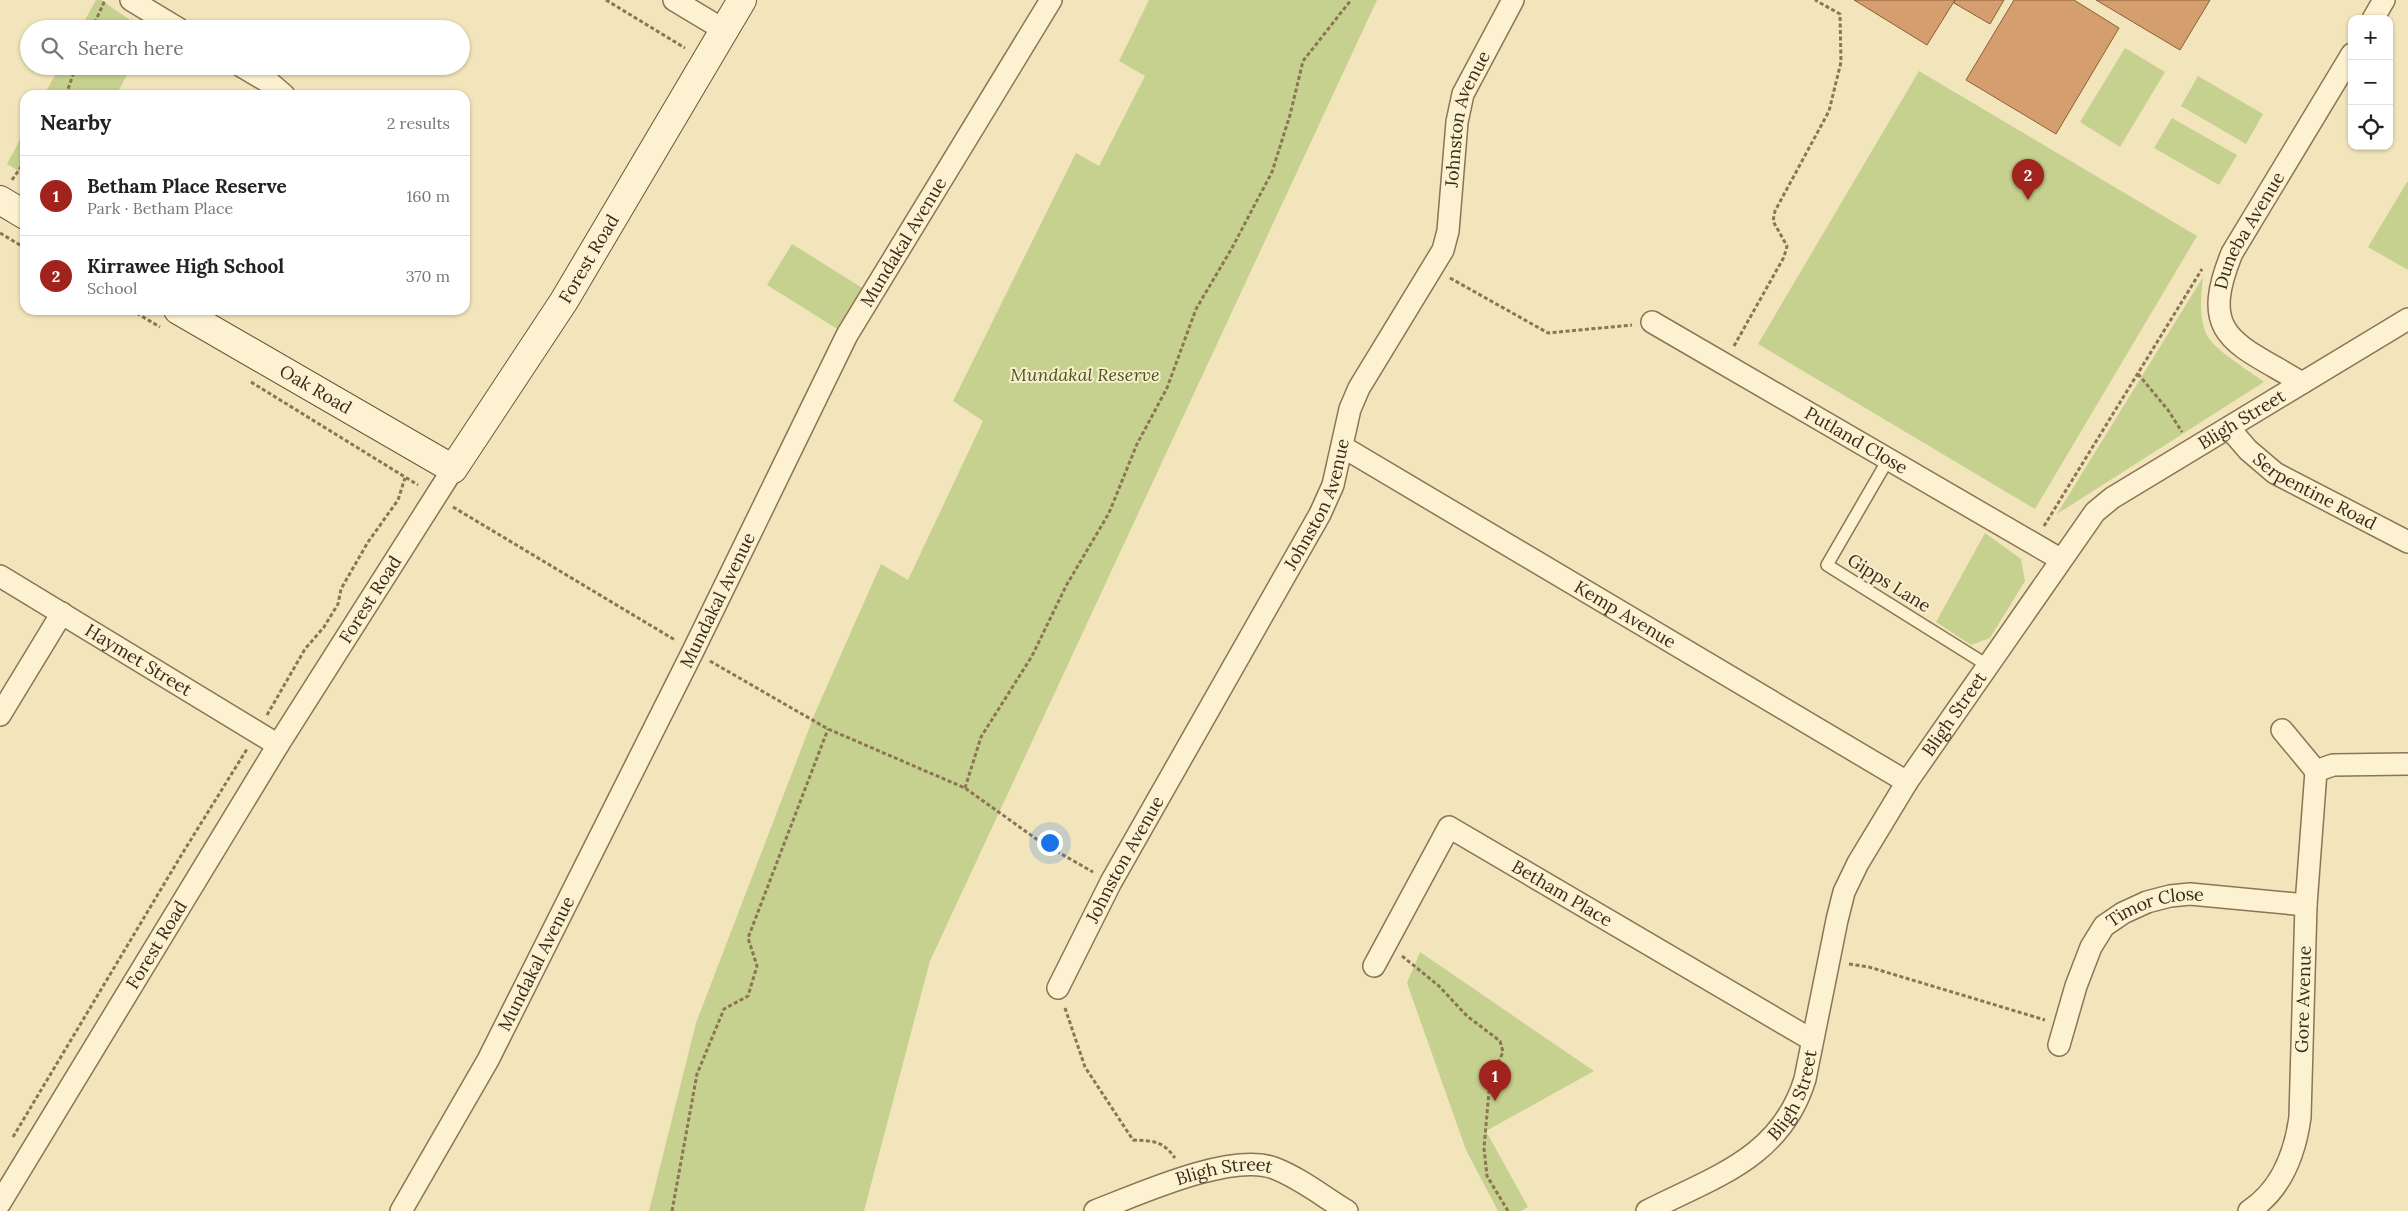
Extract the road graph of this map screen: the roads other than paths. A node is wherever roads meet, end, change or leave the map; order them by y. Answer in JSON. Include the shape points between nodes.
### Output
{"nodes":[{"id":1,"x":131,"y":0,"type":"edge"},
{"id":2,"x":674,"y":0,"type":"edge"},
{"id":3,"x":742,"y":0,"type":"edge"},
{"id":4,"x":1051,"y":0,"type":"edge"},
{"id":5,"x":1513,"y":0,"type":"edge"},
{"id":6,"x":2384,"y":0,"type":"edge"},
{"id":7,"x":2375,"y":15,"type":"edge"},
{"id":8,"x":164,"y":20,"type":"edge"},
{"id":9,"x":724,"y":30,"type":"junction"},
{"id":10,"x":2348,"y":60,"type":"edge"},
{"id":11,"x":256,"y":75,"type":"edge"},
{"id":12,"x":278,"y":90,"type":"edge"},
{"id":13,"x":0,"y":200,"type":"edge"},
{"id":14,"x":20,"y":212,"type":"edge"},
{"id":15,"x":178,"y":316,"type":"edge"},
{"id":16,"x":2408,"y":320,"type":"edge"},
{"id":17,"x":1652,"y":322,"type":"road end"},
{"id":18,"x":2302,"y":384,"type":"junction"},
{"id":19,"x":2229,"y":428,"type":"junction"},
{"id":20,"x":1343,"y":447,"type":"junction"},
{"id":21,"x":1889,"y":458,"type":"junction"},
{"id":22,"x":453,"y":469,"type":"junction"},
{"id":23,"x":2408,"y":542,"type":"edge"},
{"id":24,"x":2060,"y":559,"type":"junction"},
{"id":25,"x":0,"y":576,"type":"edge"},
{"id":26,"x":62,"y":613,"type":"junction"},
{"id":27,"x":1987,"y":664,"type":"junction"},
{"id":28,"x":0,"y":715,"type":"edge"},
{"id":29,"x":2282,"y":730,"type":"dead end"},
{"id":30,"x":278,"y":745,"type":"junction"},
{"id":31,"x":2408,"y":764,"type":"edge"},
{"id":32,"x":2316,"y":771,"type":"junction"},
{"id":33,"x":1907,"y":782,"type":"junction"},
{"id":34,"x":2306,"y":904,"type":"junction"},
{"id":35,"x":1374,"y":966,"type":"dead end"},
{"id":36,"x":1058,"y":988,"type":"road end"},
{"id":37,"x":2062,"y":1036,"type":"road end"},
{"id":38,"x":1812,"y":1040,"type":"junction"},
{"id":39,"x":0,"y":1203,"type":"edge"},
{"id":40,"x":401,"y":1211,"type":"edge"},
{"id":41,"x":1096,"y":1211,"type":"edge"},
{"id":42,"x":1347,"y":1211,"type":"edge"},
{"id":43,"x":1647,"y":1211,"type":"edge"},
{"id":44,"x":2249,"y":1211,"type":"edge"}],
"edges":[{"from":1,"to":8,"type":"street"},
{"from":2,"to":9,"type":"street"},
{"from":3,"to":9,"type":"street","name":"Forest Road"},
{"from":4,"to":40,"type":"street","name":"Mundakal Avenue","via":[[847,335],[488,1060]]},
{"from":5,"to":20,"type":"street","name":"Johnston Avenue","via":[[1463,94],[1457,122],[1448,231],[1443,250],[1359,388],[1350,409]]},
{"from":6,"to":7,"type":"street"},
{"from":9,"to":22,"type":"street","name":"Forest Road","via":[[564,301]]},
{"from":10,"to":18,"type":"street","name":"Duneba Avenue","via":[[2232,254],[2221,281],[2217,303],[2219,320],[2228,335]]},
{"from":11,"to":12,"type":"street"},
{"from":13,"to":14,"type":"street"},
{"from":15,"to":22,"type":"street","name":"Oak Road"},
{"from":16,"to":18,"type":"street","name":"Bligh Street"},
{"from":17,"to":21,"type":"street","name":"Putland Close"},
{"from":18,"to":19,"type":"street","name":"Bligh Street"},
{"from":19,"to":23,"type":"street","name":"Serpentine Road","via":[[2275,473]]},
{"from":19,"to":24,"type":"street","name":"Bligh Street","via":[[2112,498],[2095,512]]},
{"from":20,"to":33,"type":"street","name":"Kemp Avenue"},
{"from":20,"to":36,"type":"street","name":"Johnston Avenue","via":[[1333,485],[1320,514],[1111,882]]},
{"from":21,"to":24,"type":"street","name":"Putland Close"},
{"from":21,"to":27,"type":"lane","name":"Gipps Lane","via":[[1827,566]]},
{"from":22,"to":30,"type":"street","name":"Forest Road"},
{"from":24,"to":27,"type":"street","name":"Bligh Street"},
{"from":25,"to":26,"type":"street","name":"Haymet Street"},
{"from":26,"to":28,"type":"street"},
{"from":26,"to":30,"type":"street","name":"Haymet Street"},
{"from":27,"to":33,"type":"street","name":"Bligh Street"},
{"from":29,"to":32,"type":"street"},
{"from":30,"to":39,"type":"street","name":"Forest Road"},
{"from":31,"to":32,"type":"street","via":[[2333,765]]},
{"from":32,"to":34,"type":"street","name":"Gore Avenue"},
{"from":33,"to":38,"type":"street","name":"Bligh Street","via":[[1844,892]]},
{"from":34,"to":37,"type":"street","name":"Timor Close","via":[[2190,894],[2147,902],[2123,913],[2104,926],[2091,947]]},
{"from":34,"to":44,"type":"street","name":"Gore Avenue","via":[[2297,1141],[2289,1164],[2275,1187]]},
{"from":35,"to":38,"type":"street","name":"Betham Place","via":[[1449,826]]},
{"from":38,"to":43,"type":"street","name":"Bligh Street","via":[[1798,1103],[1770,1141],[1746,1160]]},
{"from":41,"to":42,"type":"street","name":"Bligh Street","via":[[1158,1186],[1233,1164],[1254,1163],[1274,1168]]}]}
